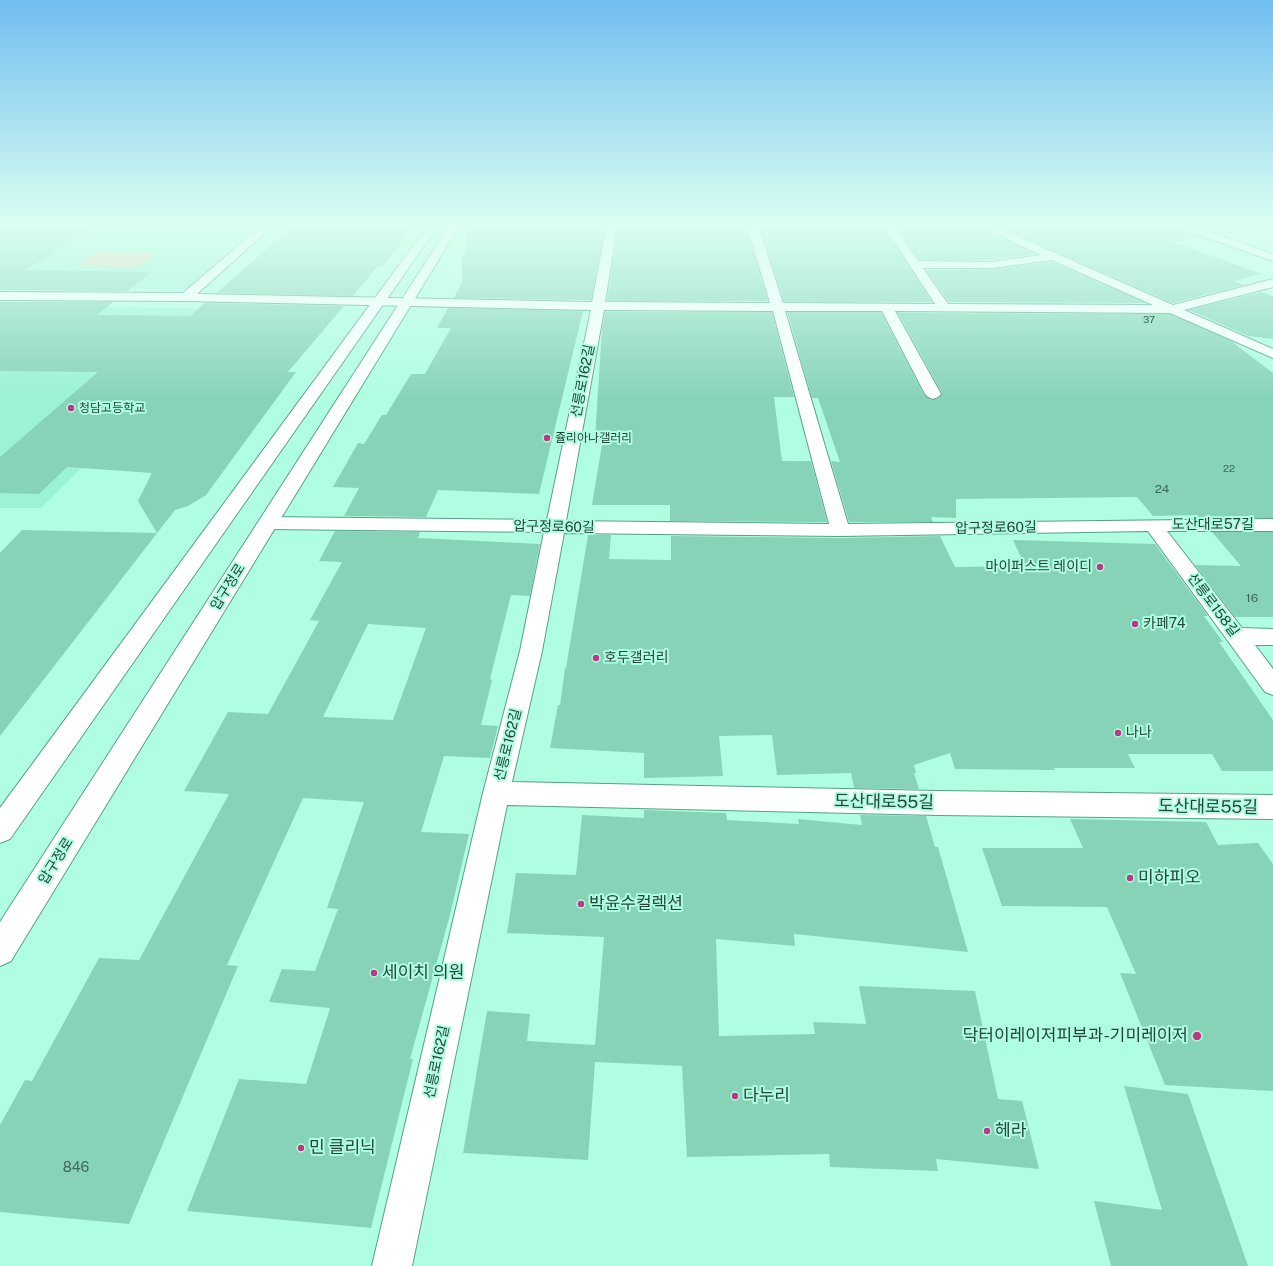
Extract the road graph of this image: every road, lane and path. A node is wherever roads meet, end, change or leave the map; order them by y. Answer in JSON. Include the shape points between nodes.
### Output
{"nodes":[{"id":1,"x":203,"y":282,"type":"edge"},
{"id":2,"x":393,"y":282,"type":"edge"},
{"id":3,"x":419,"y":282,"type":"edge"},
{"id":4,"x":602,"y":282,"type":"edge"},
{"id":5,"x":771,"y":282,"type":"edge"},
{"id":6,"x":927,"y":282,"type":"edge"},
{"id":7,"x":1113,"y":282,"type":"edge"},
{"id":8,"x":1273,"y":283,"type":"edge"},
{"id":9,"x":0,"y":296,"type":"edge"},
{"id":10,"x":186,"y":297,"type":"junction"},
{"id":11,"x":380,"y":301,"type":"junction"},
{"id":12,"x":407,"y":302,"type":"junction"},
{"id":13,"x":598,"y":306,"type":"junction"},
{"id":14,"x":778,"y":307,"type":"junction"},
{"id":15,"x":887,"y":308,"type":"junction"},
{"id":16,"x":944,"y":308,"type":"junction"},
{"id":17,"x":1172,"y":309,"type":"junction"},
{"id":18,"x":1273,"y":354,"type":"edge"},
{"id":19,"x":933,"y":394,"type":"dead end"},
{"id":20,"x":268,"y":523,"type":"junction"},
{"id":21,"x":1152,"y":525,"type":"junction"},
{"id":22,"x":1273,"y":525,"type":"edge"},
{"id":23,"x":554,"y":527,"type":"junction"},
{"id":24,"x":840,"y":530,"type":"junction"},
{"id":25,"x":1236,"y":636,"type":"junction"},
{"id":26,"x":1273,"y":637,"type":"edge"},
{"id":27,"x":1273,"y":686,"type":"edge"},
{"id":28,"x":496,"y":793,"type":"junction"},
{"id":29,"x":1273,"y":807,"type":"edge"},
{"id":30,"x":0,"y":830,"type":"edge"},
{"id":31,"x":0,"y":950,"type":"edge"},
{"id":32,"x":392,"y":1266,"type":"edge"}],
"edges":[{"from":1,"to":10,"type":"street"},
{"from":2,"to":11,"type":"street"},
{"from":3,"to":12,"type":"street","name":"압구정로"},
{"from":4,"to":13,"type":"street","name":"선릉로162길"},
{"from":5,"to":14,"type":"street"},
{"from":6,"to":16,"type":"street"},
{"from":7,"to":17,"type":"street"},
{"from":8,"to":17,"type":"street"},
{"from":9,"to":10,"type":"street"},
{"from":10,"to":11,"type":"street"},
{"from":11,"to":12,"type":"street"},
{"from":11,"to":30,"type":"street"},
{"from":12,"to":13,"type":"street"},
{"from":12,"to":20,"type":"street","name":"압구정로"},
{"from":13,"to":14,"type":"street"},
{"from":13,"to":23,"type":"street","name":"선릉로162길"},
{"from":14,"to":15,"type":"street"},
{"from":14,"to":24,"type":"street"},
{"from":15,"to":16,"type":"street"},
{"from":15,"to":19,"type":"street"},
{"from":16,"to":17,"type":"street"},
{"from":17,"to":18,"type":"street"},
{"from":20,"to":23,"type":"street","name":"압구정로60길"},
{"from":20,"to":31,"type":"street","name":"압구정로"},
{"from":21,"to":22,"type":"street","name":"도산대로57길"},
{"from":21,"to":24,"type":"street","name":"압구정로60길"},
{"from":21,"to":25,"type":"street","name":"선릉로158길"},
{"from":23,"to":24,"type":"street","name":"압구정로60길"},
{"from":23,"to":28,"type":"street","name":"선릉로162길","via":[[531,651]]},
{"from":25,"to":26,"type":"street"},
{"from":25,"to":27,"type":"street","name":"선릉로158길"},
{"from":28,"to":29,"type":"street","name":"도산대로55길","via":[[938,803]]},
{"from":28,"to":32,"type":"street","name":"선릉로162길"}]}
